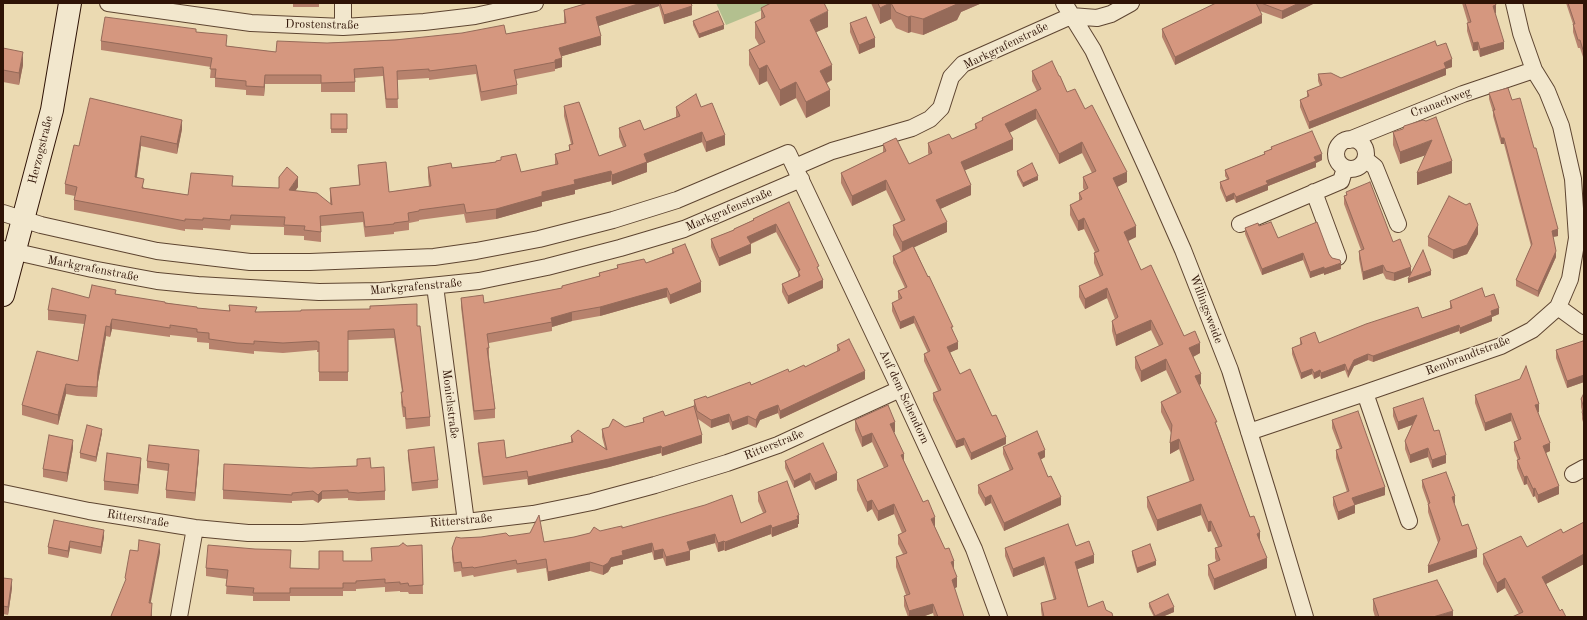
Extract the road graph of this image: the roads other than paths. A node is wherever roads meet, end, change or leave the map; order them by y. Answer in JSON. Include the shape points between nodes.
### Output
{"nodes":[{"id":1,"x":70,"y":3,"type":"edge"},
{"id":2,"x":108,"y":3,"type":"edge"},
{"id":3,"x":343,"y":3,"type":"edge"},
{"id":4,"x":535,"y":3,"type":"edge"},
{"id":5,"x":1131,"y":3,"type":"edge"},
{"id":6,"x":1514,"y":3,"type":"edge"},
{"id":7,"x":1068,"y":9,"type":"edge"},
{"id":8,"x":343,"y":27,"type":"junction"},
{"id":9,"x":1534,"y":70,"type":"junction"},
{"id":10,"x":1349,"y":140,"type":"junction"},
{"id":11,"x":1365,"y":159,"type":"junction"},
{"id":12,"x":1345,"y":168,"type":"junction"},
{"id":13,"x":798,"y":173,"type":"junction"},
{"id":14,"x":1314,"y":192,"type":"junction"},
{"id":15,"x":3,"y":214,"type":"edge"},
{"id":16,"x":24,"y":220,"type":"junction"},
{"id":17,"x":1240,"y":224,"type":"dead end"},
{"id":18,"x":1398,"y":224,"type":"dead end"},
{"id":19,"x":9,"y":251,"type":"edge"},
{"id":20,"x":1338,"y":257,"type":"dead end"},
{"id":21,"x":435,"y":286,"type":"junction"},
{"id":22,"x":3,"y":295,"type":"edge"},
{"id":23,"x":1558,"y":307,"type":"junction"},
{"id":24,"x":1584,"y":326,"type":"edge"},
{"id":25,"x":900,"y":389,"type":"junction"},
{"id":26,"x":1365,"y":393,"type":"junction"},
{"id":27,"x":1249,"y":432,"type":"junction"},
{"id":28,"x":3,"y":493,"type":"edge"},
{"id":29,"x":1409,"y":521,"type":"dead end"},
{"id":30,"x":466,"y":522,"type":"junction"},
{"id":31,"x":195,"y":528,"type":"junction"},
{"id":32,"x":178,"y":617,"type":"edge"},
{"id":33,"x":999,"y":617,"type":"edge"},
{"id":34,"x":1305,"y":617,"type":"edge"}],
"edges":[{"from":1,"to":16,"type":"street","name":"Herzogstraße","via":[[52,110]]},
{"from":2,"to":8,"type":"street","name":"Drostenstraße","via":[[251,23]]},
{"from":3,"to":8,"type":"street"},
{"from":4,"to":8,"type":"street","name":"Drostenstraße","via":[[474,16]]},
{"from":5,"to":7,"type":"street","name":"Markgrafenstraße","via":[[1111,14],[1096,18]]},
{"from":6,"to":9,"type":"street","name":"Rembrandtstraße"},
{"from":7,"to":13,"type":"street","name":"Markgrafenstraße","via":[[963,64],[951,77],[941,108],[930,119],[912,128],[832,151]]},
{"from":7,"to":27,"type":"street","name":"Willingsweide","via":[[1093,50],[1183,250],[1230,370]]},
{"from":9,"to":10,"type":"street","name":"Cranachweg","via":[[1463,94]]},
{"from":9,"to":23,"type":"street","name":"Rembrandtstraße","via":[[1547,91],[1561,126],[1573,179],[1577,238],[1570,279]]},
{"from":10,"to":11,"type":"street","via":[[1362,145]]},
{"from":10,"to":12,"type":"street","name":"Cranachweg","via":[[1340,144],[1336,152],[1338,162]]},
{"from":11,"to":12,"type":"street","via":[[1359,166]]},
{"from":11,"to":18,"type":"street","via":[[1375,167]]},
{"from":12,"to":14,"type":"street","via":[[1341,181]]},
{"from":13,"to":16,"type":"street","via":[[788,153],[677,200],[613,220],[539,239],[434,257],[250,262],[157,251]]},
{"from":13,"to":21,"type":"street","name":"Markgrafenstraße","via":[[684,229],[547,267],[486,280]]},
{"from":13,"to":25,"type":"street","name":"Auf dem Schendorn"},
{"from":14,"to":17,"type":"street"},
{"from":14,"to":20,"type":"street"},
{"from":15,"to":16,"type":"street"},
{"from":16,"to":19,"type":"street","name":"Herzogstraße"},
{"from":19,"to":21,"type":"street","name":"Markgrafenstraße","via":[[99,271],[198,285],[319,292],[381,291]]},
{"from":19,"to":22,"type":"street","name":"Herzogstraße"},
{"from":21,"to":30,"type":"street","name":"Monichstraße"},
{"from":23,"to":24,"type":"street"},
{"from":23,"to":26,"type":"street","name":"Rembrandtstraße","via":[[1532,330],[1501,346]]},
{"from":25,"to":30,"type":"street","name":"Ritterstraße","via":[[778,445],[727,463],[592,502],[534,514]]},
{"from":25,"to":33,"type":"street","name":"Auf dem Schendorn","via":[[974,549]]},
{"from":26,"to":27,"type":"street","name":"Rembrandtstraße"},
{"from":26,"to":29,"type":"street"},
{"from":27,"to":34,"type":"street","name":"Willingsweide"},
{"from":28,"to":31,"type":"street","name":"Ritterstraße","via":[[89,511]]},
{"from":30,"to":31,"type":"street","name":"Ritterstraße","via":[[302,533],[248,533]]},
{"from":31,"to":32,"type":"street"}]}
